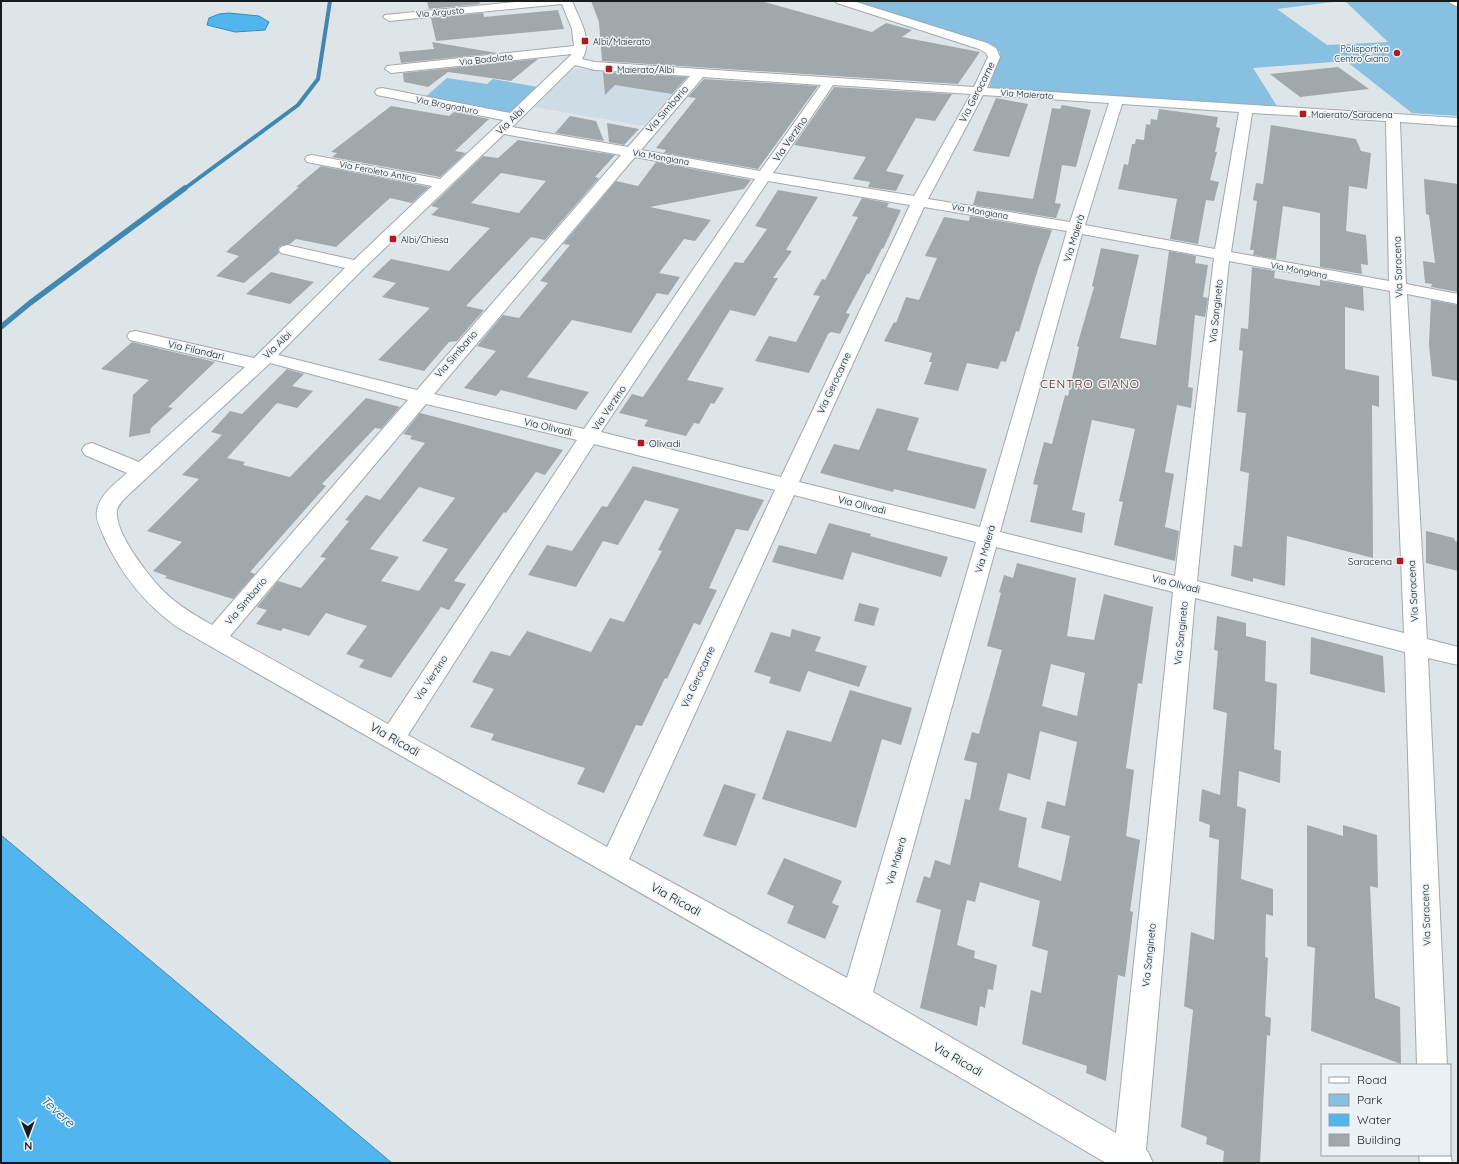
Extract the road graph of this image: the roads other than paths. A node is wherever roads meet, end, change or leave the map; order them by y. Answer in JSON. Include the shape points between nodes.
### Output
{"nodes":[{"id":1,"x":562,"y":1,"type":"edge"},
{"id":2,"x":566,"y":1,"type":"edge"},
{"id":3,"x":841,"y":1,"type":"edge"},
{"id":4,"x":1453,"y":1,"type":"edge"},
{"id":5,"x":1458,"y":4,"type":"edge"},
{"id":6,"x":389,"y":17,"type":"dead end"},
{"id":7,"x":577,"y":55,"type":"junction"},
{"id":8,"x":391,"y":68,"type":"dead end"},
{"id":9,"x":699,"y":73,"type":"junction"},
{"id":10,"x":830,"y":81,"type":"junction"},
{"id":11,"x":979,"y":91,"type":"junction"},
{"id":12,"x":382,"y":92,"type":"dead end"},
{"id":13,"x":1117,"y":100,"type":"junction"},
{"id":14,"x":1246,"y":108,"type":"junction"},
{"id":15,"x":1393,"y":117,"type":"junction"},
{"id":16,"x":513,"y":118,"type":"junction"},
{"id":17,"x":1458,"y":122,"type":"edge"},
{"id":18,"x":502,"y":129,"type":"junction"},
{"id":19,"x":630,"y":151,"type":"junction"},
{"id":20,"x":312,"y":159,"type":"dead end"},
{"id":21,"x":764,"y":176,"type":"junction"},
{"id":22,"x":443,"y":184,"type":"junction"},
{"id":23,"x":918,"y":201,"type":"junction"},
{"id":24,"x":1076,"y":228,"type":"junction"},
{"id":25,"x":287,"y":250,"type":"dead end"},
{"id":26,"x":1222,"y":255,"type":"junction"},
{"id":27,"x":357,"y":266,"type":"junction"},
{"id":28,"x":1398,"y":289,"type":"junction"},
{"id":29,"x":1458,"y":299,"type":"edge"},
{"id":30,"x":136,"y":336,"type":"dead end"},
{"id":31,"x":261,"y":360,"type":"junction"},
{"id":32,"x":420,"y":397,"type":"junction"},
{"id":33,"x":589,"y":436,"type":"junction"},
{"id":34,"x":92,"y":450,"type":"dead end"},
{"id":35,"x":140,"y":471,"type":"junction"},
{"id":36,"x":786,"y":486,"type":"junction"},
{"id":37,"x":988,"y":536,"type":"junction"},
{"id":38,"x":1185,"y":587,"type":"junction"},
{"id":39,"x":215,"y":638,"type":"junction"},
{"id":40,"x":1416,"y":645,"type":"junction"},
{"id":41,"x":1458,"y":656,"type":"edge"},
{"id":42,"x":392,"y":738,"type":"junction"},
{"id":43,"x":613,"y":864,"type":"junction"},
{"id":44,"x":856,"y":1000,"type":"junction"},
{"id":45,"x":1432,"y":1064,"type":"edge"},
{"id":46,"x":1133,"y":1161,"type":"edge"}],
"edges":[{"from":1,"to":6,"type":"street","name":"Via Argusto"},
{"from":2,"to":7,"type":"street","via":[[579,35]]},
{"from":3,"to":11,"type":"street","name":"Via Gerocarne","via":[[990,49],[994,57]]},
{"from":4,"to":5,"type":"street"},
{"from":7,"to":8,"type":"street","name":"Via Badolato"},
{"from":7,"to":9,"type":"street","name":"Via Maierato","via":[[595,66]]},
{"from":7,"to":16,"type":"street","name":"Via Albi"},
{"from":9,"to":10,"type":"street","name":"Via Maierato"},
{"from":9,"to":19,"type":"street","name":"Via Simbario"},
{"from":10,"to":11,"type":"street","name":"Via Maierato"},
{"from":10,"to":21,"type":"street","name":"Via Verzino"},
{"from":11,"to":13,"type":"street","name":"Via Maierato"},
{"from":11,"to":23,"type":"street","name":"Via Gerocarne"},
{"from":12,"to":16,"type":"street","name":"Via Brognaturo"},
{"from":13,"to":14,"type":"street","name":"Via Maierato"},
{"from":13,"to":24,"type":"street","name":"Via Maierà"},
{"from":14,"to":15,"type":"street","name":"Via Maierato"},
{"from":14,"to":26,"type":"street","name":"Via Sangineto"},
{"from":15,"to":17,"type":"street","name":"Via Maierato"},
{"from":15,"to":28,"type":"street","name":"Via Saracena"},
{"from":16,"to":18,"type":"street","name":"Via Albi"},
{"from":18,"to":19,"type":"street","name":"Via Mongiana"},
{"from":18,"to":22,"type":"street","name":"Via Albi"},
{"from":19,"to":21,"type":"street","name":"Via Mongiana"},
{"from":19,"to":32,"type":"street","name":"Via Simbario"},
{"from":20,"to":22,"type":"street","name":"Via Feroleto Antico"},
{"from":21,"to":23,"type":"street","name":"Via Mongiana"},
{"from":21,"to":33,"type":"street","name":"Via Verzino"},
{"from":22,"to":27,"type":"street","name":"Via Albi"},
{"from":23,"to":24,"type":"street","name":"Via Mongiana"},
{"from":23,"to":36,"type":"street","name":"Via Gerocarne"},
{"from":24,"to":26,"type":"street","name":"Via Mongiana"},
{"from":24,"to":37,"type":"street","name":"Via Maierà"},
{"from":25,"to":27,"type":"street"},
{"from":26,"to":28,"type":"street","name":"Via Mongiana"},
{"from":26,"to":38,"type":"street","name":"Via Sangineto"},
{"from":27,"to":31,"type":"street","name":"Via Albi"},
{"from":28,"to":29,"type":"street","name":"Via Mongiana"},
{"from":28,"to":40,"type":"street","name":"Via Saracena"},
{"from":30,"to":31,"type":"street","name":"Via Filandari"},
{"from":31,"to":32,"type":"street","name":"Via Olivadi"},
{"from":31,"to":35,"type":"street","name":"Via Albi"},
{"from":32,"to":33,"type":"street","name":"Via Olivadi"},
{"from":32,"to":39,"type":"street","name":"Via Simbario"},
{"from":33,"to":36,"type":"street","name":"Via Olivadi"},
{"from":33,"to":42,"type":"street","name":"Via Verzino"},
{"from":34,"to":35,"type":"street"},
{"from":35,"to":39,"type":"street","name":"Via Albi","via":[[118,493],[107,512],[121,550],[137,577],[160,602]]},
{"from":36,"to":37,"type":"street","name":"Via Olivadi"},
{"from":36,"to":43,"type":"street","name":"Via Gerocarne"},
{"from":37,"to":38,"type":"street","name":"Via Olivadi"},
{"from":37,"to":44,"type":"street","name":"Via Maierà"},
{"from":38,"to":40,"type":"street","name":"Via Olivadi"},
{"from":38,"to":46,"type":"street","name":"Via Sangineto"},
{"from":39,"to":42,"type":"street","name":"Via Ricadi"},
{"from":40,"to":41,"type":"street","name":"Via Olivadi"},
{"from":40,"to":45,"type":"street","name":"Via Saracena"},
{"from":42,"to":43,"type":"street","name":"Via Ricadi"},
{"from":43,"to":44,"type":"street","name":"Via Ricadi"},
{"from":44,"to":46,"type":"street","name":"Via Ricadi"}]}
